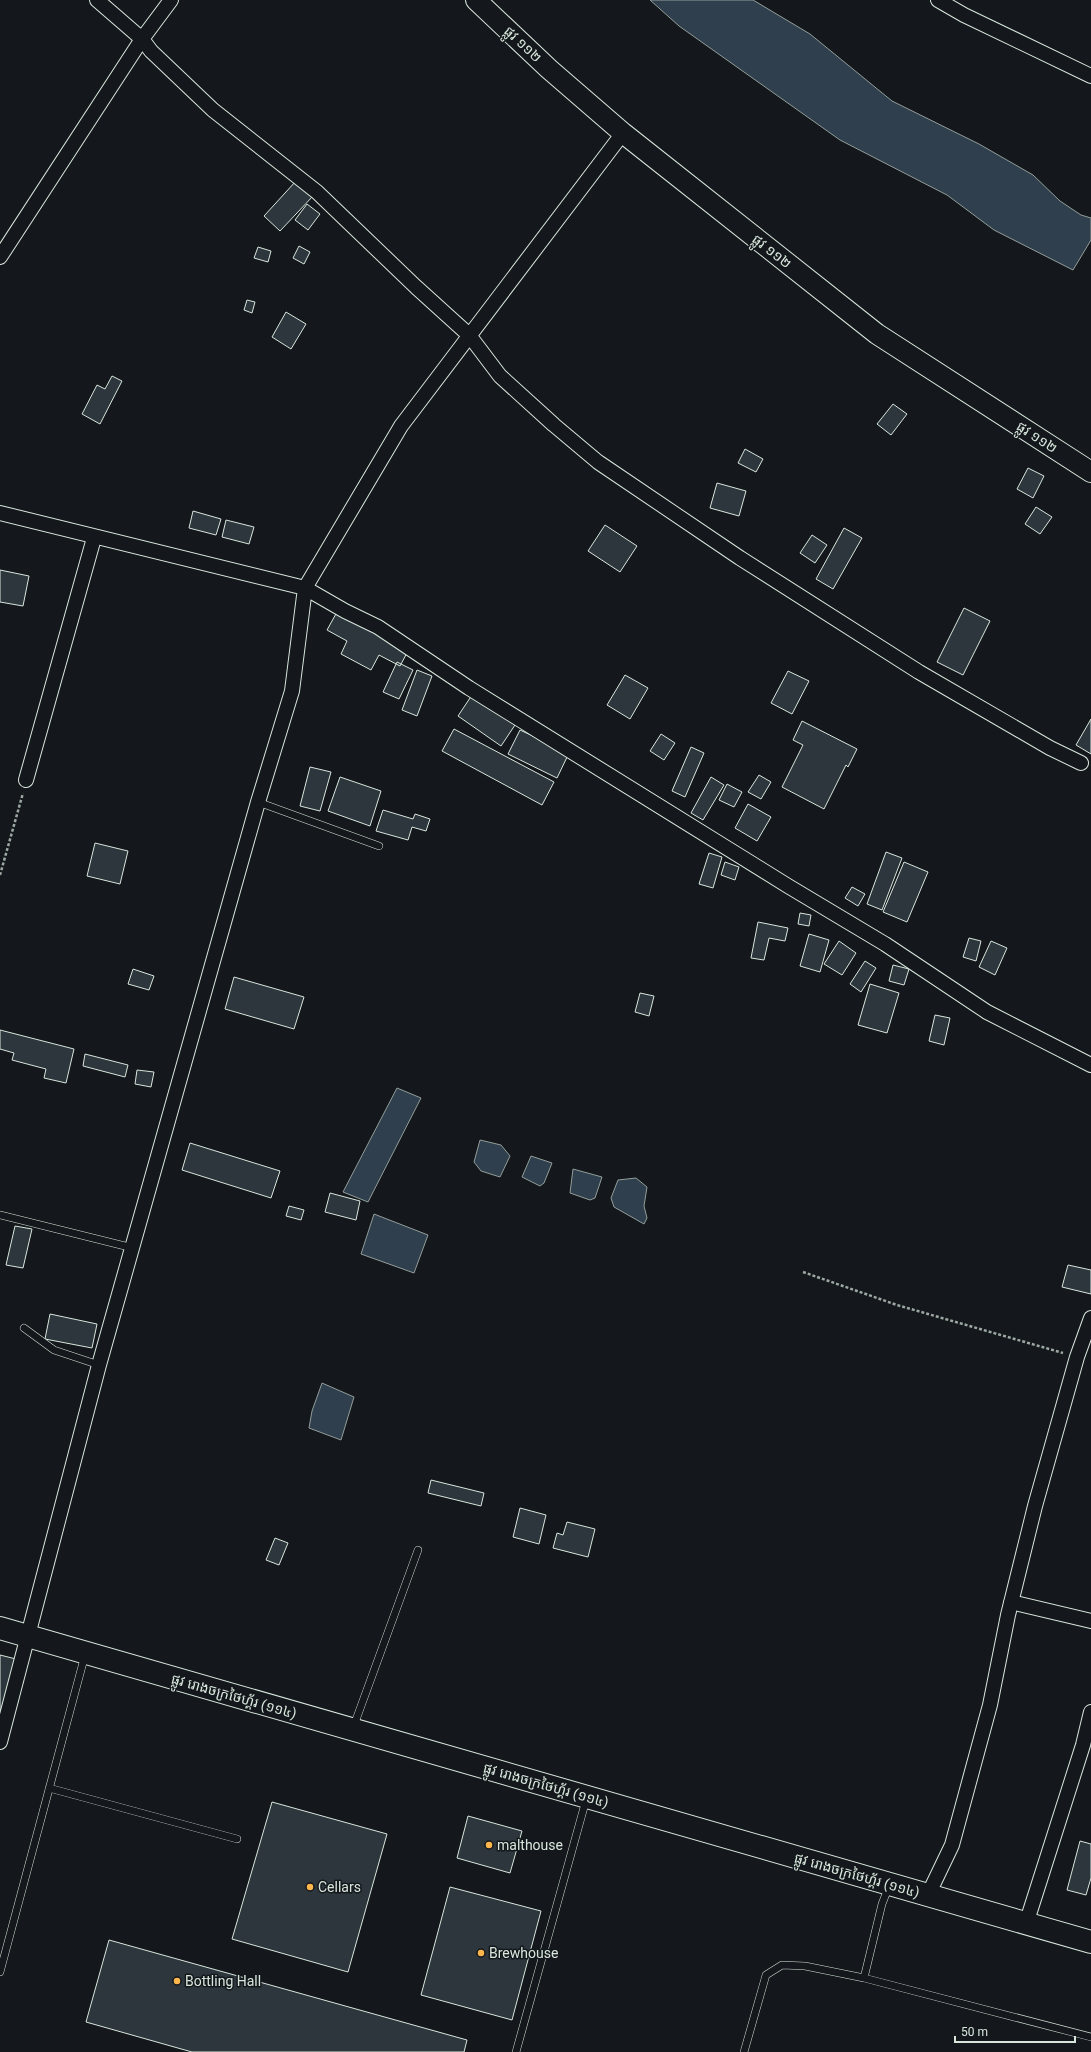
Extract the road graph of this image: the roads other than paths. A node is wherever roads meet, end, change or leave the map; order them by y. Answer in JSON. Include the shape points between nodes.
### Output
{"nodes":[{"id":1,"x":96,"y":0,"type":"edge"},
{"id":2,"x":171,"y":0,"type":"edge"},
{"id":3,"x":476,"y":0,"type":"edge"},
{"id":4,"x":938,"y":0,"type":"edge"},
{"id":5,"x":142,"y":39,"type":"junction"},
{"id":6,"x":1091,"y":76,"type":"edge"},
{"id":7,"x":623,"y":133,"type":"junction"},
{"id":8,"x":0,"y":257,"type":"edge"},
{"id":9,"x":469,"y":335,"type":"junction"},
{"id":10,"x":1091,"y":472,"type":"edge"},
{"id":11,"x":0,"y":513,"type":"edge"},
{"id":12,"x":94,"y":538,"type":"junction"},
{"id":13,"x":305,"y":588,"type":"junction"},
{"id":14,"x":1081,"y":763,"type":"dead end"},
{"id":15,"x":26,"y":780,"type":"road end"},
{"id":16,"x":258,"y":802,"type":"junction"},
{"id":17,"x":379,"y":846,"type":"dead end"},
{"id":18,"x":1091,"y":1065,"type":"edge"},
{"id":19,"x":0,"y":1215,"type":"edge"},
{"id":20,"x":133,"y":1248,"type":"junction"},
{"id":21,"x":1091,"y":1318,"type":"edge"},
{"id":22,"x":24,"y":1328,"type":"dead end"},
{"id":23,"x":99,"y":1364,"type":"junction"},
{"id":24,"x":418,"y":1550,"type":"dead end"},
{"id":25,"x":1011,"y":1602,"type":"junction"},
{"id":26,"x":1091,"y":1621,"type":"edge"},
{"id":27,"x":0,"y":1628,"type":"edge"},
{"id":28,"x":29,"y":1637,"type":"junction"},
{"id":29,"x":85,"y":1653,"type":"junction"},
{"id":30,"x":1091,"y":1712,"type":"edge"},
{"id":31,"x":353,"y":1730,"type":"junction"},
{"id":32,"x":0,"y":1742,"type":"edge"},
{"id":33,"x":49,"y":1788,"type":"junction"},
{"id":34,"x":586,"y":1797,"type":"junction"},
{"id":35,"x":237,"y":1839,"type":"dead end"},
{"id":36,"x":890,"y":1884,"type":"junction"},
{"id":37,"x":928,"y":1895,"type":"junction"},
{"id":38,"x":1026,"y":1924,"type":"junction"},
{"id":39,"x":1091,"y":1942,"type":"edge"},
{"id":40,"x":0,"y":1972,"type":"edge"},
{"id":41,"x":864,"y":1978,"type":"junction"},
{"id":42,"x":1091,"y":2037,"type":"edge"},
{"id":43,"x":516,"y":2052,"type":"edge"},
{"id":44,"x":744,"y":2052,"type":"edge"}],
"edges":[{"from":1,"to":5,"type":"street"},
{"from":2,"to":5,"type":"street"},
{"from":3,"to":7,"type":"street","name":"ផ្លូវ ១១២","via":[[549,69]]},
{"from":4,"to":6,"type":"street"},
{"from":5,"to":8,"type":"street"},
{"from":5,"to":9,"type":"street","via":[[151,51],[213,110],[317,192]]},
{"from":7,"to":9,"type":"street"},
{"from":7,"to":10,"type":"street","name":"ផ្លូវ ១១២","via":[[877,334]]},
{"from":9,"to":13,"type":"street","via":[[401,426]]},
{"from":9,"to":14,"type":"street","via":[[500,376],[598,462],[740,558],[919,672],[1050,748]]},
{"from":11,"to":12,"type":"street"},
{"from":12,"to":13,"type":"street"},
{"from":12,"to":15,"type":"street"},
{"from":13,"to":16,"type":"street","via":[[292,691]]},
{"from":13,"to":18,"type":"street","via":[[378,627],[469,688],[885,944],[987,1012]]},
{"from":16,"to":17,"type":"lane"},
{"from":16,"to":20,"type":"street"},
{"from":19,"to":20,"type":"lane"},
{"from":20,"to":23,"type":"street"},
{"from":21,"to":25,"type":"street","via":[[1077,1357],[1035,1506]]},
{"from":22,"to":23,"type":"lane","via":[[54,1350]]},
{"from":23,"to":28,"type":"street"},
{"from":24,"to":31,"type":"lane"},
{"from":25,"to":26,"type":"street"},
{"from":25,"to":37,"type":"street","via":[[990,1705],[952,1845]]},
{"from":27,"to":28,"type":"main road","name":"ផ្លូវ រោងចក្រថៃហ្គ័រ (១១៤)"},
{"from":28,"to":29,"type":"main road","name":"ផ្លូវ រោងចក្រថៃហ្គ័រ (១១៤)"},
{"from":28,"to":32,"type":"street"},
{"from":29,"to":31,"type":"main road","name":"ផ្លូវ រោងចក្រថៃហ្គ័រ (១១៤)"},
{"from":29,"to":33,"type":"lane"},
{"from":30,"to":38,"type":"street","via":[[1083,1745]]},
{"from":31,"to":34,"type":"main road","name":"ផ្លូវ រោងចក្រថៃហ្គ័រ (១១៤)"},
{"from":33,"to":35,"type":"lane"},
{"from":33,"to":40,"type":"lane"},
{"from":34,"to":36,"type":"main road","name":"ផ្លូវ រោងចក្រថៃហ្គ័រ (១១៤)"},
{"from":34,"to":43,"type":"lane"},
{"from":36,"to":37,"type":"main road","name":"ផ្លូវ រោងចក្រថៃហ្គ័រ (១១៤)"},
{"from":36,"to":41,"type":"lane","via":[[882,1904]]},
{"from":37,"to":38,"type":"main road","name":"ផ្លូវ រោងចក្រថៃហ្គ័រ (១១៤)"},
{"from":38,"to":39,"type":"main road","name":"ផ្លូវ រោងចក្រថៃហ្គ័រ (១១៤)"},
{"from":41,"to":42,"type":"lane"},
{"from":41,"to":44,"type":"lane","via":[[805,1966],[782,1965],[766,1975]]}]}
